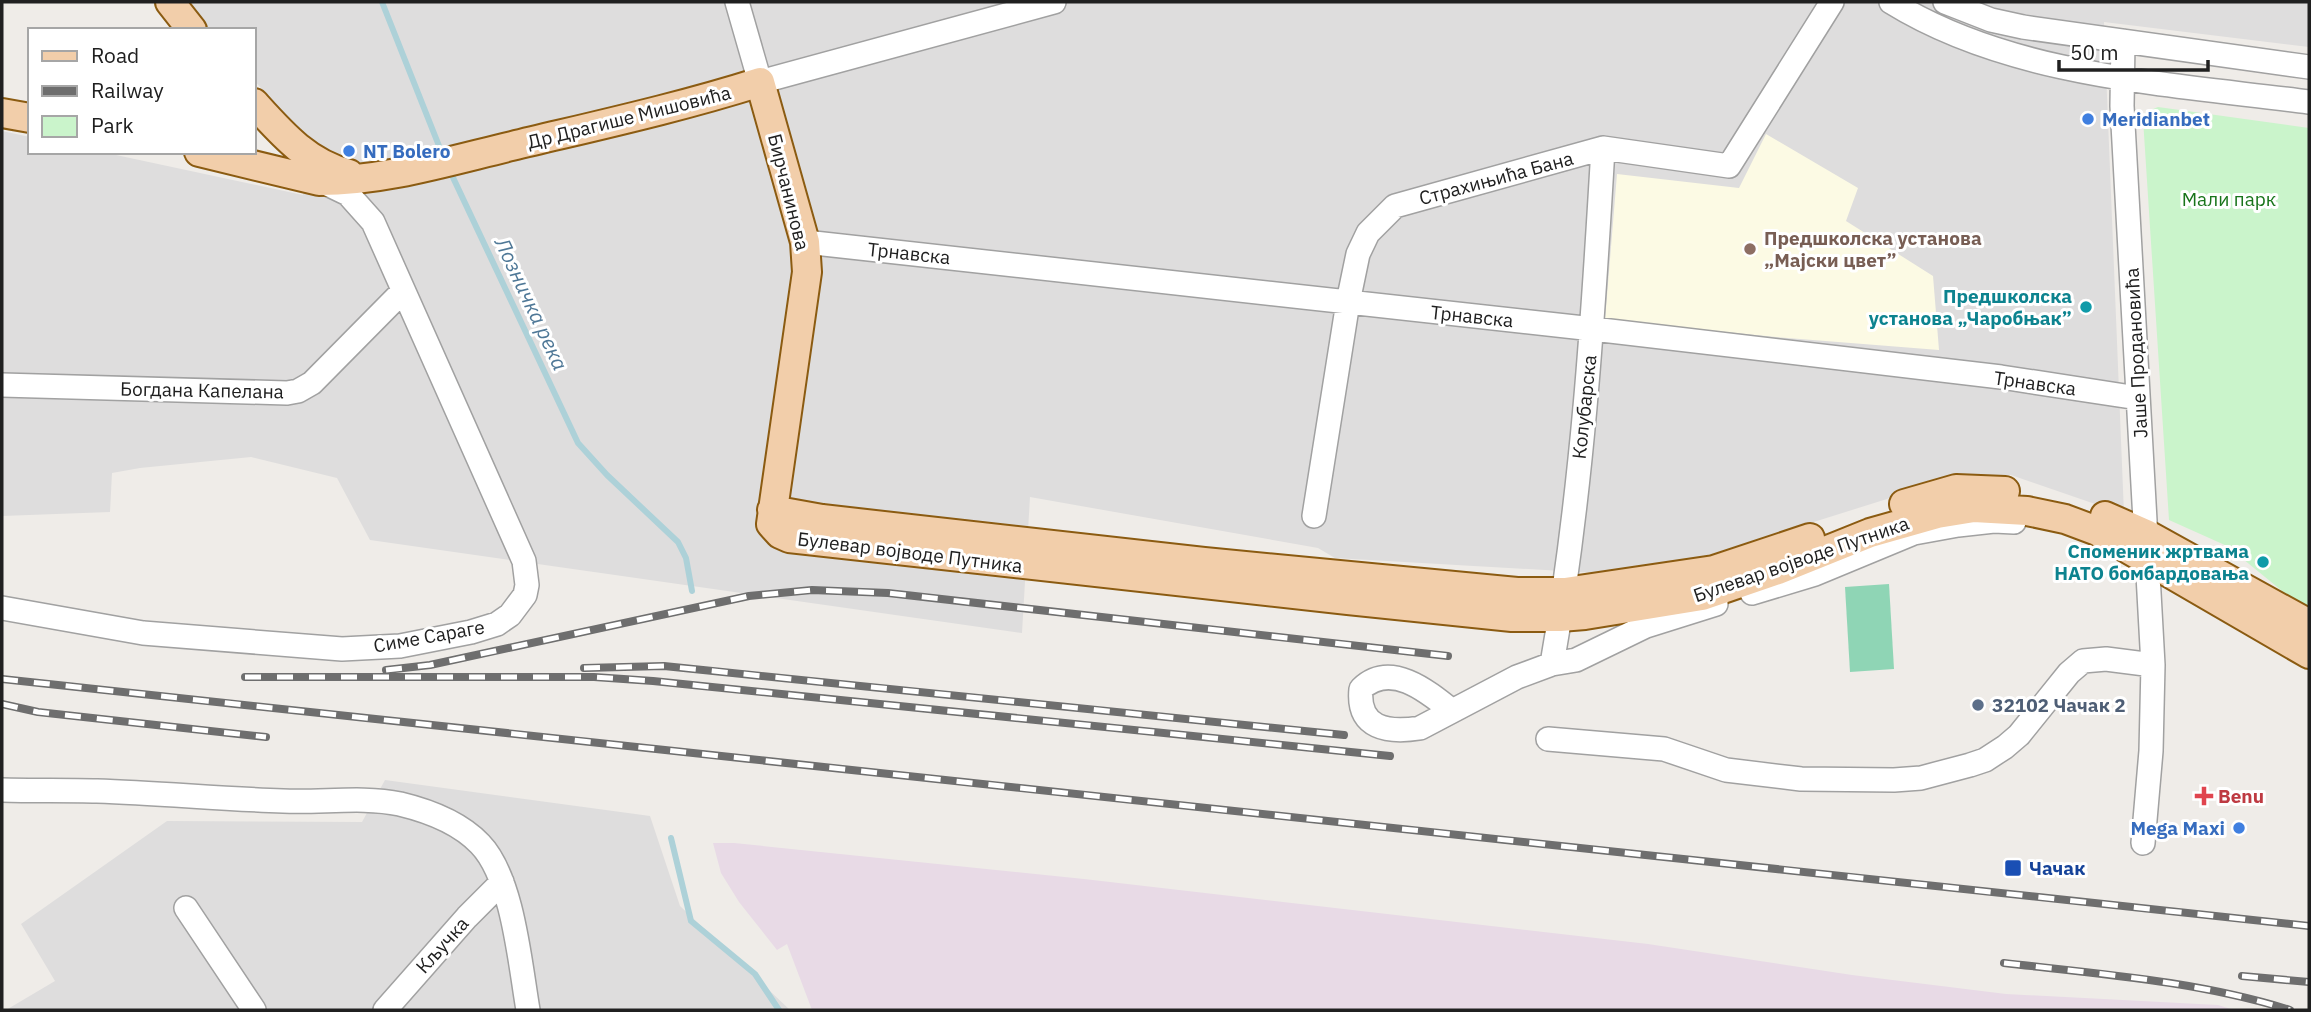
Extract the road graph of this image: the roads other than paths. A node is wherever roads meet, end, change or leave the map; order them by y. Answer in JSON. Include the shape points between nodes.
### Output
{"nodes":[{"id":1,"x":170,"y":2,"type":"edge"},
{"id":2,"x":737,"y":2,"type":"edge"},
{"id":3,"x":1054,"y":2,"type":"edge"},
{"id":4,"x":1832,"y":2,"type":"edge"},
{"id":5,"x":1891,"y":2,"type":"edge"},
{"id":6,"x":1945,"y":2,"type":"edge"},
{"id":7,"x":190,"y":28,"type":"edge"},
{"id":8,"x":2123,"y":41,"type":"junction"},
{"id":9,"x":2309,"y":67,"type":"edge"},
{"id":10,"x":2121,"y":77,"type":"junction"},
{"id":11,"x":760,"y":82,"type":"junction"},
{"id":12,"x":2309,"y":102,"type":"edge"},
{"id":13,"x":256,"y":105,"type":"edge"},
{"id":14,"x":2,"y":113,"type":"edge"},
{"id":15,"x":28,"y":118,"type":"edge"},
{"id":16,"x":1603,"y":148,"type":"junction"},
{"id":17,"x":207,"y":154,"type":"edge"},
{"id":18,"x":366,"y":176,"type":"junction"},
{"id":19,"x":319,"y":181,"type":"junction"},
{"id":20,"x":373,"y":222,"type":"junction"},
{"id":21,"x":805,"y":242,"type":"junction"},
{"id":22,"x":402,"y":291,"type":"junction"},
{"id":23,"x":1348,"y":302,"type":"junction"},
{"id":24,"x":1592,"y":329,"type":"junction"},
{"id":25,"x":2,"y":385,"type":"edge"},
{"id":26,"x":2138,"y":398,"type":"junction"},
{"id":27,"x":772,"y":510,"type":"joint"},
{"id":28,"x":1314,"y":516,"type":"dead end"},
{"id":29,"x":2146,"y":553,"type":"junction"},
{"id":30,"x":1562,"y":604,"type":"junction"},
{"id":31,"x":2,"y":608,"type":"edge"},
{"id":32,"x":2309,"y":624,"type":"edge"},
{"id":33,"x":2309,"y":653,"type":"edge"},
{"id":34,"x":1552,"y":664,"type":"junction"},
{"id":35,"x":2153,"y":664,"type":"junction"},
{"id":36,"x":1451,"y":711,"type":"dead end"},
{"id":37,"x":1548,"y":739,"type":"dead end"},
{"id":38,"x":2,"y":790,"type":"edge"},
{"id":39,"x":2143,"y":843,"type":"dead end"},
{"id":40,"x":502,"y":883,"type":"junction"},
{"id":41,"x":186,"y":908,"type":"dead end"},
{"id":42,"x":254,"y":1010,"type":"edge"},
{"id":43,"x":385,"y":1010,"type":"edge"},
{"id":44,"x":528,"y":1010,"type":"edge"}],
"edges":[{"from":1,"to":7,"type":"main road"},
{"from":2,"to":11,"type":"street","name":"Бирчанинова"},
{"from":3,"to":11,"type":"street","name":"Др Драгише Мишовића"},
{"from":4,"to":16,"type":"street","name":"Страхињића Бана","via":[[1730,166]]},
{"from":5,"to":10,"type":"street","via":[[1998,50]]},
{"from":6,"to":8,"type":"street","via":[[1991,20]]},
{"from":8,"to":9,"type":"street"},
{"from":8,"to":10,"type":"street","name":"Јаше Продановића"},
{"from":10,"to":12,"type":"street"},
{"from":10,"to":26,"type":"street","name":"Јаше Продановића"},
{"from":11,"to":18,"type":"main road","name":"Др Драгише Мишовића","via":[[446,162]]},
{"from":11,"to":21,"type":"main road","name":"Бирчанинова"},
{"from":13,"to":18,"type":"main road","via":[[304,154],[323,165]]},
{"from":14,"to":15,"type":"main road"},
{"from":16,"to":23,"type":"street","name":"Страхињића Бана","via":[[1395,206],[1368,233],[1358,254]]},
{"from":16,"to":24,"type":"street","name":"Колубарска"},
{"from":17,"to":19,"type":"main road","name":"Др Драгише Мишовића"},
{"from":18,"to":19,"type":"main road","name":"Др Драгише Мишовића"},
{"from":18,"to":20,"type":"street","name":"Симе Сараге"},
{"from":19,"to":20,"type":"street","name":"Симе Сараге","via":[[348,194]]},
{"from":20,"to":22,"type":"street","name":"Симе Сараге"},
{"from":21,"to":23,"type":"street","name":"Трнавска"},
{"from":21,"to":27,"type":"main road","name":"Бирчанинова","via":[[807,272]]},
{"from":22,"to":25,"type":"street","name":"Богдана Капелана","via":[[312,383],[298,391]]},
{"from":22,"to":31,"type":"street","name":"Симе Сараге","via":[[524,561],[525,595],[510,615],[471,632],[400,646],[342,649],[143,632]]},
{"from":23,"to":24,"type":"street","name":"Трнавска"},
{"from":23,"to":28,"type":"street","name":"Страхињића Бана"},
{"from":24,"to":26,"type":"street","name":"Трнавска","via":[[2001,377]]},
{"from":24,"to":30,"type":"street","name":"Колубарска"},
{"from":26,"to":29,"type":"street","name":"Јаше Продановића"},
{"from":27,"to":30,"type":"main road","name":"Булевар војводе Путника","via":[[1204,562],[1517,592]]},
{"from":29,"to":30,"type":"main road","name":"Булевар војводе Путника","via":[[2098,512],[2017,491],[1956,489],[1714,570]]},
{"from":29,"to":32,"type":"main road"},
{"from":29,"to":33,"type":"main road"},
{"from":29,"to":34,"type":"street","via":[[2041,523],[1994,521],[1914,533],[1815,574],[1646,626],[1576,660]]},
{"from":29,"to":35,"type":"street","name":"Јаше Продановића"},
{"from":30,"to":34,"type":"street","name":"Колубарска"},
{"from":34,"to":36,"type":"street"},
{"from":35,"to":37,"type":"street","via":[[2106,659],[2083,662],[2068,673],[2005,747],[1985,760],[1921,778],[1801,779],[1726,770],[1664,749]]},
{"from":35,"to":39,"type":"street","name":"Јаше Продановића"},
{"from":38,"to":40,"type":"street","via":[[399,804],[462,828],[482,845]]},
{"from":40,"to":43,"type":"street","name":"Кључка"},
{"from":40,"to":44,"type":"street"},
{"from":41,"to":42,"type":"street"}]}
